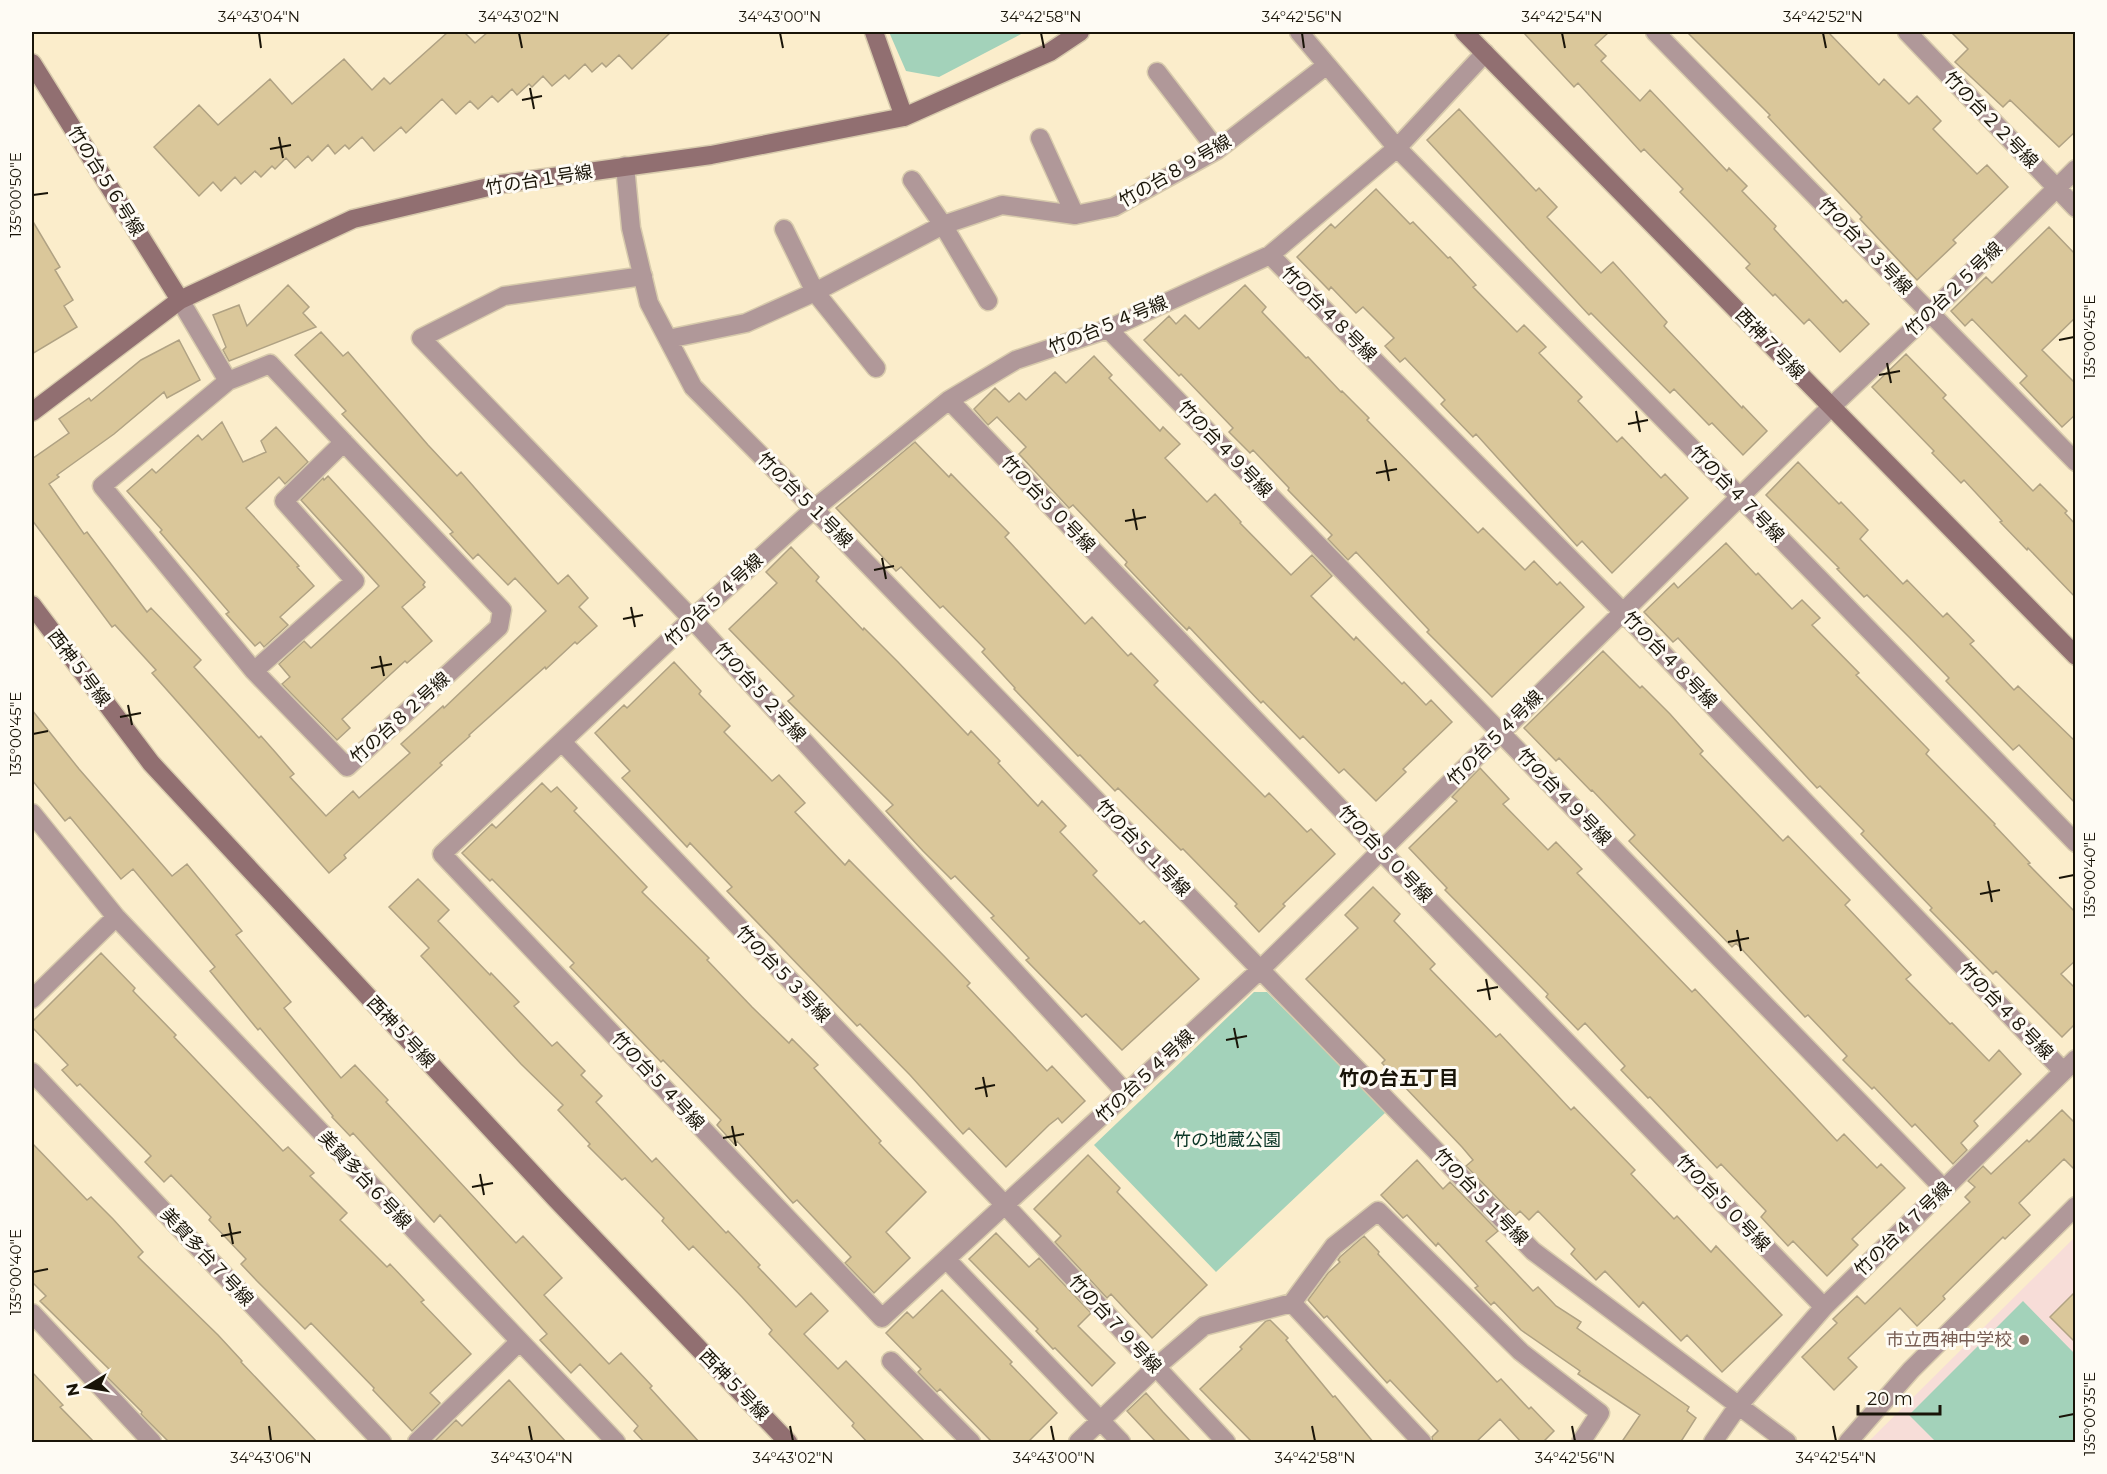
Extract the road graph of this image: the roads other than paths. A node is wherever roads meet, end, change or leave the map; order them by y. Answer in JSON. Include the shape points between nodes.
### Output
{"nodes":[{"id":1,"x":874,"y":32,"type":"edge"},
{"id":2,"x":1080,"y":32,"type":"edge"},
{"id":3,"x":1299,"y":32,"type":"edge"},
{"id":4,"x":1464,"y":32,"type":"edge"},
{"id":5,"x":1655,"y":32,"type":"edge"},
{"id":6,"x":1907,"y":32,"type":"edge"},
{"id":7,"x":1485,"y":53,"type":"junction"},
{"id":8,"x":32,"y":63,"type":"edge"},
{"id":9,"x":1327,"y":65,"type":"junction"},
{"id":10,"x":1157,"y":72,"type":"dead end"},
{"id":11,"x":904,"y":117,"type":"junction"},
{"id":12,"x":1040,"y":138,"type":"dead end"},
{"id":13,"x":1397,"y":148,"type":"junction"},
{"id":14,"x":1217,"y":150,"type":"junction"},
{"id":15,"x":625,"y":166,"type":"junction"},
{"id":16,"x":2076,"y":169,"type":"edge"},
{"id":17,"x":912,"y":180,"type":"dead end"},
{"id":18,"x":2056,"y":188,"type":"junction"},
{"id":19,"x":2076,"y":208,"type":"edge"},
{"id":20,"x":1075,"y":214,"type":"junction"},
{"id":21,"x":943,"y":225,"type":"junction"},
{"id":22,"x":784,"y":229,"type":"dead end"},
{"id":23,"x":1270,"y":255,"type":"junction"},
{"id":24,"x":643,"y":276,"type":"junction"},
{"id":25,"x":815,"y":291,"type":"junction"},
{"id":26,"x":180,"y":300,"type":"junction"},
{"id":27,"x":988,"y":301,"type":"dead end"},
{"id":28,"x":1930,"y":313,"type":"junction"},
{"id":29,"x":1108,"y":329,"type":"junction"},
{"id":30,"x":668,"y":339,"type":"junction"},
{"id":31,"x":876,"y":368,"type":"dead end"},
{"id":32,"x":228,"y":381,"type":"junction"},
{"id":33,"x":949,"y":400,"type":"junction"},
{"id":34,"x":1831,"y":407,"type":"junction"},
{"id":35,"x":32,"y":412,"type":"edge"},
{"id":36,"x":344,"y":442,"type":"junction"},
{"id":37,"x":2076,"y":462,"type":"edge"},
{"id":38,"x":1740,"y":496,"type":"junction"},
{"id":39,"x":814,"y":509,"type":"junction"},
{"id":40,"x":32,"y":605,"type":"edge"},
{"id":41,"x":1623,"y":612,"type":"junction"},
{"id":42,"x":693,"y":619,"type":"junction"},
{"id":43,"x":2076,"y":656,"type":"edge"},
{"id":44,"x":254,"y":671,"type":"junction"},
{"id":45,"x":1501,"y":733,"type":"junction"},
{"id":46,"x":561,"y":742,"type":"junction"},
{"id":47,"x":32,"y":813,"type":"edge"},
{"id":48,"x":2076,"y":843,"type":"edge"},
{"id":49,"x":1381,"y":851,"type":"junction"},
{"id":50,"x":116,"y":916,"type":"junction"},
{"id":51,"x":1260,"y":970,"type":"junction"},
{"id":52,"x":32,"y":999,"type":"edge"},
{"id":53,"x":2069,"y":1065,"type":"edge"},
{"id":54,"x":32,"y":1072,"type":"edge"},
{"id":55,"x":1126,"y":1093,"type":"junction"},
{"id":56,"x":1944,"y":1189,"type":"junction"},
{"id":57,"x":1005,"y":1205,"type":"junction"},
{"id":58,"x":2076,"y":1206,"type":"edge"},
{"id":59,"x":946,"y":1259,"type":"junction"},
{"id":60,"x":1292,"y":1303,"type":"junction"},
{"id":61,"x":1824,"y":1307,"type":"junction"},
{"id":62,"x":32,"y":1313,"type":"edge"},
{"id":63,"x":517,"y":1344,"type":"junction"},
{"id":64,"x":891,"y":1361,"type":"dead end"},
{"id":65,"x":1155,"y":1368,"type":"junction"},
{"id":66,"x":1738,"y":1406,"type":"junction"},
{"id":67,"x":1101,"y":1420,"type":"junction"},
{"id":68,"x":152,"y":1443,"type":"edge"},
{"id":69,"x":382,"y":1443,"type":"edge"},
{"id":70,"x":417,"y":1443,"type":"edge"},
{"id":71,"x":616,"y":1443,"type":"edge"},
{"id":72,"x":788,"y":1443,"type":"edge"},
{"id":73,"x":971,"y":1443,"type":"edge"},
{"id":74,"x":1078,"y":1443,"type":"edge"},
{"id":75,"x":1121,"y":1443,"type":"edge"},
{"id":76,"x":1226,"y":1443,"type":"edge"},
{"id":77,"x":1422,"y":1443,"type":"edge"},
{"id":78,"x":1581,"y":1443,"type":"edge"},
{"id":79,"x":1713,"y":1443,"type":"edge"},
{"id":80,"x":1786,"y":1443,"type":"edge"},
{"id":81,"x":1848,"y":1443,"type":"edge"}],
"edges":[{"from":1,"to":11,"type":"street"},
{"from":2,"to":11,"type":"street","name":"竹の台１号線","via":[[1050,52]]},
{"from":3,"to":9,"type":"street"},
{"from":4,"to":7,"type":"street","name":"西神７号線"},
{"from":5,"to":28,"type":"street","name":"竹の台２３号線"},
{"from":6,"to":18,"type":"street","name":"竹の台２２号線"},
{"from":7,"to":13,"type":"street","name":"竹の台５４号線"},
{"from":7,"to":34,"type":"street","name":"西神７号線"},
{"from":8,"to":26,"type":"street","name":"竹の台５６号線"},
{"from":9,"to":13,"type":"street"},
{"from":9,"to":14,"type":"street","name":"竹の台８９号線"},
{"from":10,"to":14,"type":"street"},
{"from":11,"to":15,"type":"street","name":"竹の台１号線","via":[[711,155]]},
{"from":12,"to":20,"type":"street"},
{"from":13,"to":23,"type":"street","name":"竹の台５４号線"},
{"from":13,"to":38,"type":"street","name":"竹の台４７号線"},
{"from":14,"to":20,"type":"street","name":"竹の台８９号線","via":[[1114,207]]},
{"from":15,"to":24,"type":"street","name":"竹の台５１号線","via":[[631,228]]},
{"from":15,"to":26,"type":"street","name":"竹の台１号線","via":[[501,184],[353,219]]},
{"from":16,"to":18,"type":"street","name":"竹の台２５号線"},
{"from":17,"to":21,"type":"street"},
{"from":18,"to":19,"type":"street","name":"竹の台２２号線"},
{"from":18,"to":28,"type":"street","name":"竹の台２５号線"},
{"from":20,"to":21,"type":"street","name":"竹の台８９号線","via":[[1002,205]]},
{"from":21,"to":25,"type":"street","name":"竹の台８９号線"},
{"from":21,"to":27,"type":"street"},
{"from":22,"to":25,"type":"street"},
{"from":23,"to":29,"type":"street","name":"竹の台５４号線"},
{"from":23,"to":41,"type":"street","name":"竹の台４８号線"},
{"from":24,"to":30,"type":"street","name":"竹の台５１号線","via":[[649,303]]},
{"from":24,"to":42,"type":"street","name":"竹の台５２号線","via":[[504,296],[421,338]]},
{"from":25,"to":30,"type":"street","name":"竹の台８９号線","via":[[746,323]]},
{"from":25,"to":31,"type":"street"},
{"from":26,"to":32,"type":"street"},
{"from":26,"to":35,"type":"street","name":"竹の台１号線"},
{"from":28,"to":34,"type":"street","name":"竹の台２５号線"},
{"from":28,"to":37,"type":"street","name":"竹の台２３号線"},
{"from":29,"to":33,"type":"street","name":"竹の台５４号線","via":[[1016,360]]},
{"from":29,"to":45,"type":"street","name":"竹の台４９号線"},
{"from":30,"to":39,"type":"street","name":"竹の台５１号線","via":[[693,387]]},
{"from":32,"to":36,"type":"street","name":"竹の台８２号線","via":[[270,364]]},
{"from":32,"to":44,"type":"street","name":"竹の台８２号線","via":[[102,486]]},
{"from":33,"to":39,"type":"street","name":"竹の台５４号線"},
{"from":33,"to":49,"type":"street","name":"竹の台５０号線"},
{"from":34,"to":38,"type":"street","name":"竹の台５４号線"},
{"from":34,"to":43,"type":"street","name":"西神７号線"},
{"from":36,"to":44,"type":"street","via":[[284,501],[355,580]]},
{"from":36,"to":44,"type":"street","name":"竹の台８２号線","via":[[502,610],[499,627],[347,767]]},
{"from":38,"to":41,"type":"street","name":"竹の台５４号線"},
{"from":38,"to":48,"type":"street","name":"竹の台４７号線"},
{"from":39,"to":42,"type":"street","name":"竹の台５４号線"},
{"from":39,"to":51,"type":"street","name":"竹の台５１号線"},
{"from":40,"to":72,"type":"street","name":"西神５号線","via":[[152,763]]},
{"from":41,"to":45,"type":"street","name":"竹の台５４号線"},
{"from":41,"to":53,"type":"street","name":"竹の台４８号線"},
{"from":42,"to":46,"type":"street","name":"竹の台５４号線"},
{"from":42,"to":55,"type":"street","name":"竹の台５２号線"},
{"from":45,"to":49,"type":"street","name":"竹の台５４号線"},
{"from":45,"to":56,"type":"street","name":"竹の台４９号線"},
{"from":46,"to":57,"type":"street","name":"竹の台５３号線"},
{"from":46,"to":59,"type":"street","name":"竹の台５４号線","via":[[442,854],[882,1318]]},
{"from":47,"to":50,"type":"street","name":"美賀多台６号線"},
{"from":49,"to":51,"type":"street","name":"竹の台５４号線"},
{"from":49,"to":61,"type":"street","name":"竹の台５０号線"},
{"from":50,"to":52,"type":"street"},
{"from":50,"to":63,"type":"street","name":"美賀多台６号線"},
{"from":51,"to":55,"type":"street","name":"竹の台５４号線"},
{"from":51,"to":66,"type":"street","name":"竹の台５１号線","via":[[1533,1251]]},
{"from":53,"to":56,"type":"street","name":"竹の台４７号線"},
{"from":54,"to":69,"type":"street","name":"美賀多台７号線"},
{"from":55,"to":57,"type":"street","name":"竹の台５４号線"},
{"from":56,"to":61,"type":"street","name":"竹の台４７号線"},
{"from":57,"to":59,"type":"street","name":"竹の台５４号線"},
{"from":57,"to":65,"type":"street","name":"竹の台７９号線"},
{"from":58,"to":81,"type":"street","via":[[1911,1370]]},
{"from":59,"to":67,"type":"street"},
{"from":60,"to":65,"type":"street","via":[[1204,1326]]},
{"from":60,"to":77,"type":"street"},
{"from":60,"to":78,"type":"street","via":[[1334,1246],[1378,1211],[1521,1352],[1600,1413]]},
{"from":61,"to":66,"type":"street","name":"竹の台４７号線"},
{"from":62,"to":68,"type":"street"},
{"from":63,"to":70,"type":"street"},
{"from":63,"to":71,"type":"street","name":"美賀多台６号線"},
{"from":64,"to":73,"type":"street"},
{"from":65,"to":67,"type":"street"},
{"from":65,"to":76,"type":"street","name":"竹の台７９号線"},
{"from":66,"to":79,"type":"street"},
{"from":66,"to":80,"type":"street","name":"竹の台５１号線"},
{"from":67,"to":74,"type":"street"},
{"from":67,"to":75,"type":"street"}]}
